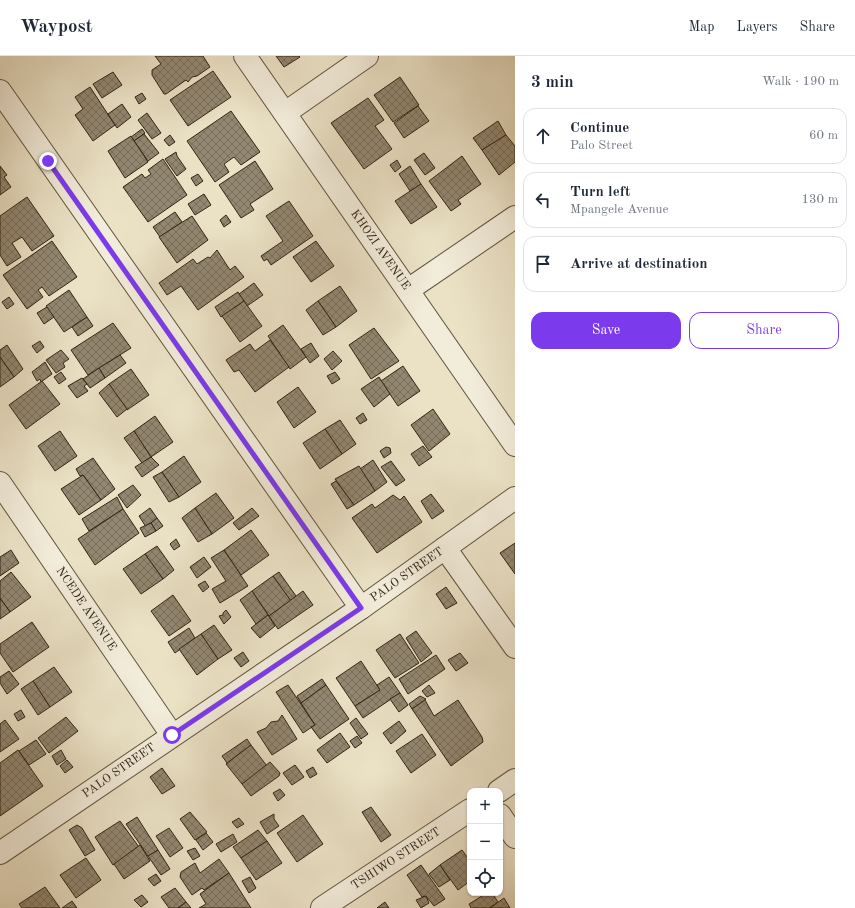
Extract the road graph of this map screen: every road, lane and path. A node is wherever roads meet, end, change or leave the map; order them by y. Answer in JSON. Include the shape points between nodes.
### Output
{"nodes":[{"id":1,"x":245,"y":56,"type":"edge"},
{"id":2,"x":367,"y":56,"type":"edge"},
{"id":3,"x":0,"y":91,"type":"edge"},
{"id":4,"x":285,"y":113,"type":"junction"},
{"id":5,"x":515,"y":217,"type":"edge"},
{"id":6,"x":408,"y":290,"type":"junction"},
{"id":7,"x":515,"y":445,"type":"edge"},
{"id":8,"x":0,"y":483,"type":"edge"},
{"id":9,"x":515,"y":498,"type":"edge"},
{"id":10,"x":445,"y":548,"type":"junction"},
{"id":11,"x":361,"y":608,"type":"junction"},
{"id":12,"x":515,"y":647,"type":"edge"},
{"id":13,"x":172,"y":735,"type":"junction"},
{"id":14,"x":515,"y":780,"type":"edge"},
{"id":15,"x":503,"y":788,"type":"edge"},
{"id":16,"x":467,"y":812,"type":"edge"},
{"id":17,"x":503,"y":819,"type":"edge"},
{"id":18,"x":515,"y":837,"type":"edge"},
{"id":19,"x":0,"y":853,"type":"edge"},
{"id":20,"x":322,"y":908,"type":"edge"}],
"edges":[{"from":1,"to":4,"type":"street","name":"KHOZI AVENUE"},
{"from":2,"to":4,"type":"street"},
{"from":3,"to":11,"type":"street"},
{"from":4,"to":6,"type":"street","name":"KHOZI AVENUE"},
{"from":5,"to":6,"type":"street"},
{"from":6,"to":7,"type":"street","name":"KHOZI AVENUE"},
{"from":8,"to":13,"type":"street","name":"NCEDE AVENUE"},
{"from":9,"to":10,"type":"street","name":"PALO STREET"},
{"from":10,"to":11,"type":"street","name":"PALO STREET"},
{"from":10,"to":12,"type":"street"},
{"from":11,"to":13,"type":"street","name":"PALO STREET"},
{"from":13,"to":19,"type":"street","name":"PALO STREET"},
{"from":14,"to":15,"type":"street"},
{"from":16,"to":20,"type":"street","name":"TSHIWO STREET"},
{"from":17,"to":18,"type":"street"}]}
